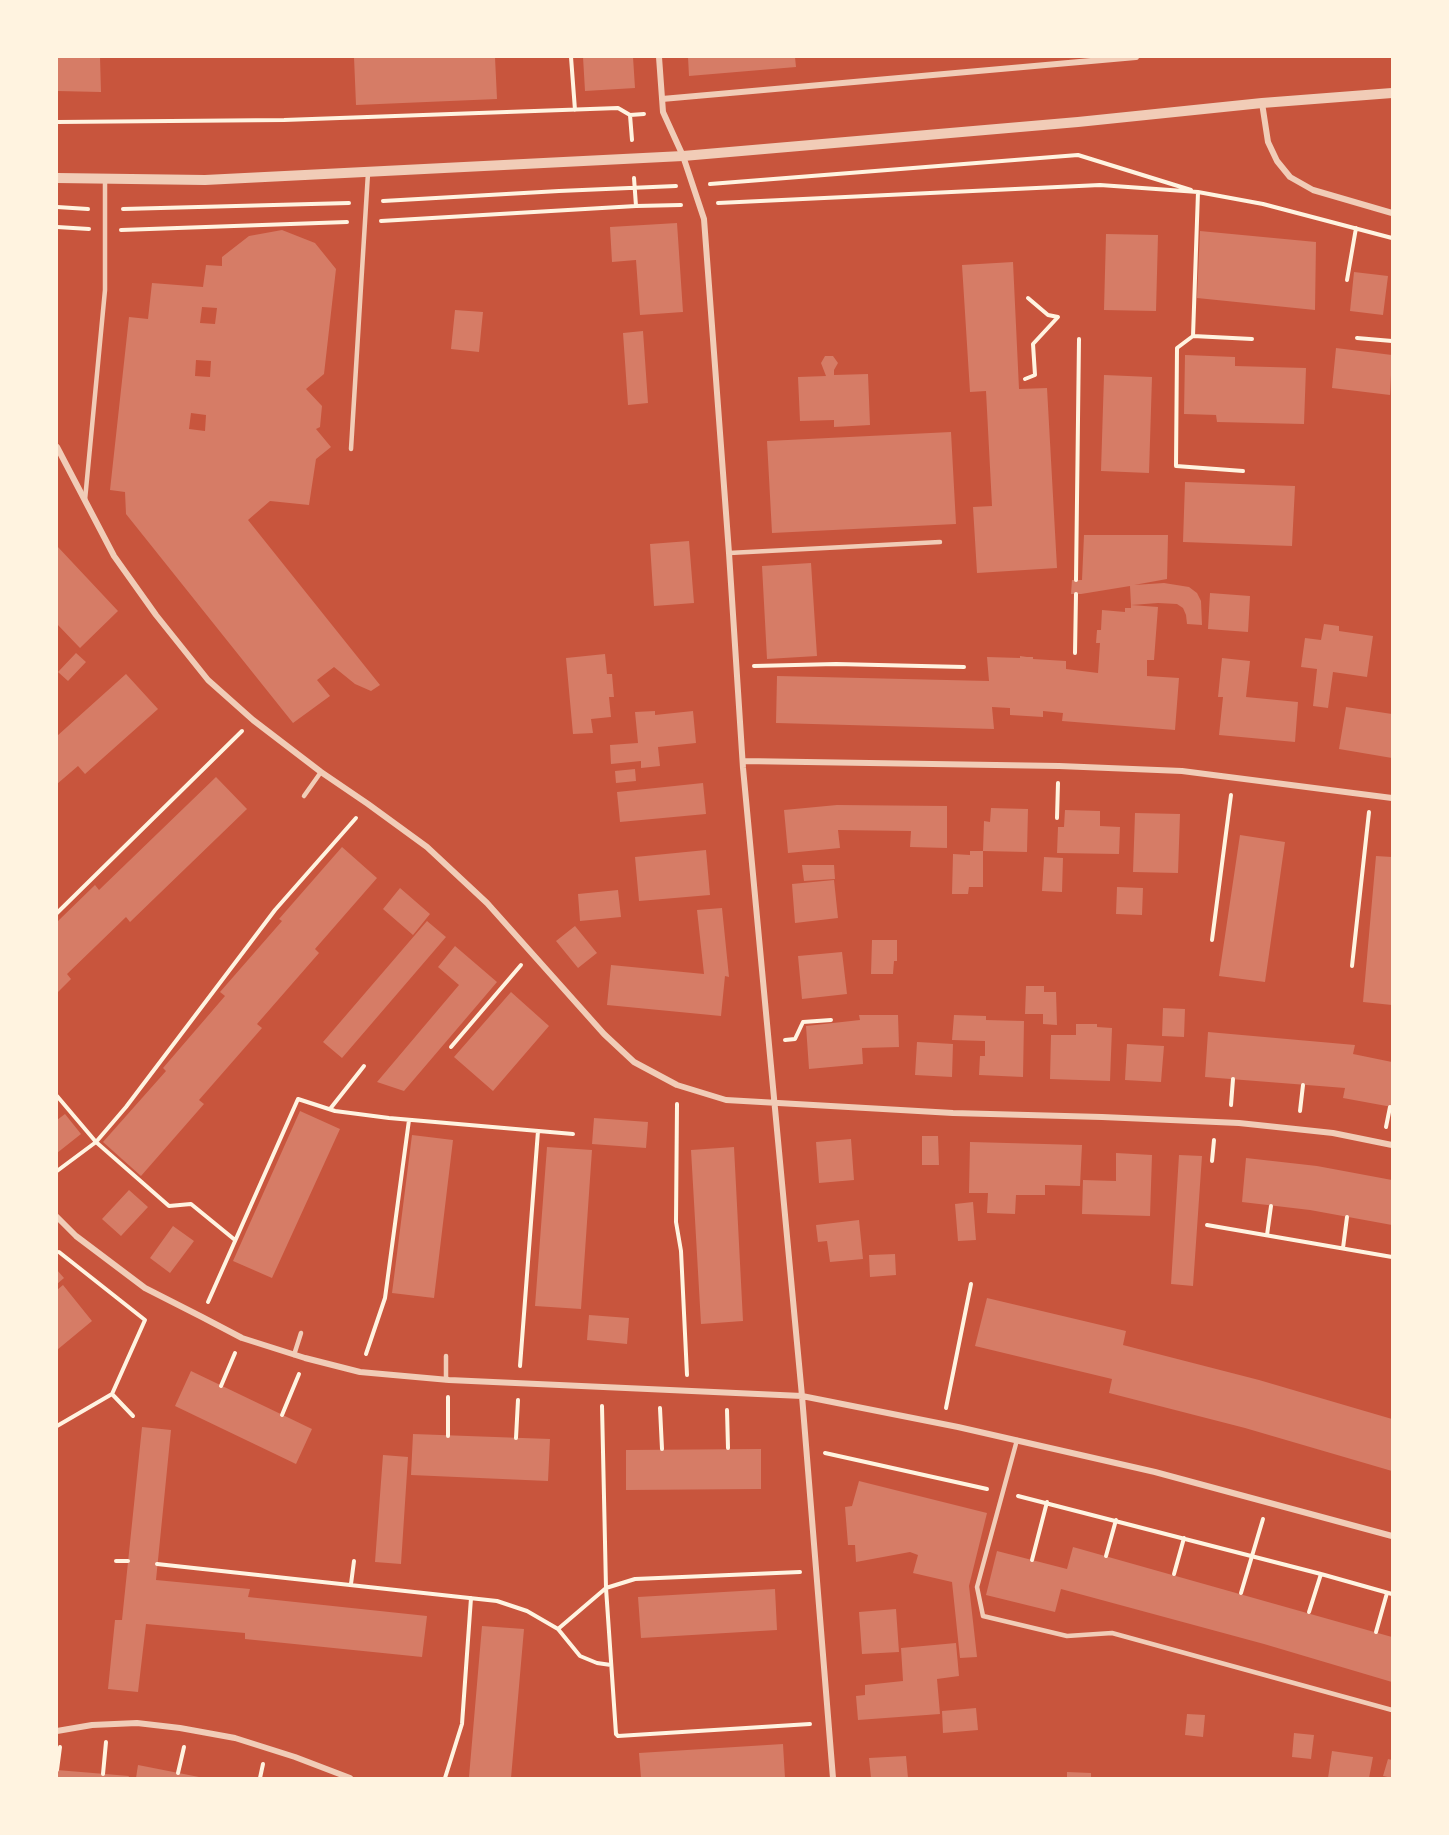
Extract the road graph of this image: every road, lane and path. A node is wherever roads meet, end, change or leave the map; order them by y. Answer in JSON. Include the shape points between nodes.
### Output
{"nodes":[{"id":1,"x":571,"y":57,"type":"edge"},
{"id":2,"x":659,"y":57,"type":"edge"},
{"id":3,"x":1136,"y":57,"type":"edge"},
{"id":4,"x":1392,"y":93,"type":"edge"},
{"id":5,"x":662,"y":99,"type":"junction"},
{"id":6,"x":1262,"y":103,"type":"junction"},
{"id":7,"x":575,"y":110,"type":"dead end"},
{"id":8,"x":683,"y":156,"type":"junction"},
{"id":9,"x":368,"y":172,"type":"junction"},
{"id":10,"x":57,"y":178,"type":"edge"},
{"id":11,"x":105,"y":180,"type":"junction"},
{"id":12,"x":694,"y":186,"type":"junction"},
{"id":13,"x":1198,"y":192,"type":"junction"},
{"id":14,"x":365,"y":202,"type":"junction"},
{"id":15,"x":1363,"y":205,"type":"junction"},
{"id":16,"x":57,"y":207,"type":"edge"},
{"id":17,"x":105,"y":210,"type":"junction"},
{"id":18,"x":1392,"y":213,"type":"edge"},
{"id":19,"x":1356,"y":228,"type":"junction"},
{"id":20,"x":1392,"y":238,"type":"edge"},
{"id":21,"x":1347,"y":280,"type":"dead end"},
{"id":22,"x":1028,"y":298,"type":"dead end"},
{"id":23,"x":1193,"y":336,"type":"junction"},
{"id":24,"x":1357,"y":338,"type":"dead end"},
{"id":25,"x":1079,"y":339,"type":"dead end"},
{"id":26,"x":1252,"y":339,"type":"dead end"},
{"id":27,"x":1392,"y":341,"type":"edge"},
{"id":28,"x":1025,"y":379,"type":"dead end"},
{"id":29,"x":57,"y":447,"type":"edge"},
{"id":30,"x":351,"y":449,"type":"dead end"},
{"id":31,"x":1243,"y":471,"type":"dead end"},
{"id":32,"x":85,"y":502,"type":"junction"},
{"id":33,"x":940,"y":542,"type":"dead end"},
{"id":34,"x":729,"y":553,"type":"junction"},
{"id":35,"x":1076,"y":580,"type":"dead end"},
{"id":36,"x":1076,"y":594,"type":"dead end"},
{"id":37,"x":1075,"y":653,"type":"dead end"},
{"id":38,"x":736,"y":667,"type":"junction"},
{"id":39,"x":963,"y":667,"type":"dead end"},
{"id":40,"x":253,"y":720,"type":"junction"},
{"id":41,"x":743,"y":761,"type":"junction"},
{"id":42,"x":1059,"y":766,"type":"junction"},
{"id":43,"x":321,"y":772,"type":"junction"},
{"id":44,"x":1234,"y":777,"type":"junction"},
{"id":45,"x":1371,"y":794,"type":"junction"},
{"id":46,"x":304,"y":796,"type":"dead end"},
{"id":47,"x":1392,"y":798,"type":"edge"},
{"id":48,"x":368,"y":804,"type":"junction"},
{"id":49,"x":1057,"y":818,"type":"dead end"},
{"id":50,"x":57,"y":913,"type":"edge"},
{"id":51,"x":1212,"y":940,"type":"dead end"},
{"id":52,"x":532,"y":952,"type":"junction"},
{"id":53,"x":1352,"y":966,"type":"dead end"},
{"id":54,"x":831,"y":1020,"type":"dead end"},
{"id":55,"x":769,"y":1042,"type":"junction"},
{"id":56,"x":451,"y":1047,"type":"dead end"},
{"id":57,"x":363,"y":1066,"type":"dead end"},
{"id":58,"x":1233,"y":1079,"type":"dead end"},
{"id":59,"x":678,"y":1085,"type":"junction"},
{"id":60,"x":1303,"y":1085,"type":"dead end"},
{"id":61,"x":57,"y":1096,"type":"edge"},
{"id":62,"x":776,"y":1103,"type":"junction"},
{"id":63,"x":330,"y":1109,"type":"junction"},
{"id":64,"x":409,"y":1120,"type":"junction"},
{"id":65,"x":1230,"y":1122,"type":"junction"},
{"id":66,"x":1298,"y":1130,"type":"junction"},
{"id":67,"x":538,"y":1131,"type":"junction"},
{"id":68,"x":573,"y":1134,"type":"dead end"},
{"id":69,"x":96,"y":1142,"type":"junction"},
{"id":70,"x":1392,"y":1145,"type":"edge"},
{"id":71,"x":57,"y":1171,"type":"edge"},
{"id":72,"x":1271,"y":1206,"type":"dead end"},
{"id":73,"x":57,"y":1217,"type":"edge"},
{"id":74,"x":1347,"y":1217,"type":"dead end"},
{"id":75,"x":1207,"y":1225,"type":"dead end"},
{"id":76,"x":1267,"y":1235,"type":"junction"},
{"id":77,"x":235,"y":1240,"type":"junction"},
{"id":78,"x":1343,"y":1248,"type":"junction"},
{"id":79,"x":59,"y":1252,"type":"dead end"},
{"id":80,"x":1392,"y":1257,"type":"edge"},
{"id":81,"x":971,"y":1284,"type":"dead end"},
{"id":82,"x":202,"y":1317,"type":"junction"},
{"id":83,"x":301,"y":1333,"type":"dead end"},
{"id":84,"x":242,"y":1338,"type":"junction"},
{"id":85,"x":294,"y":1355,"type":"junction"},
{"id":86,"x":446,"y":1356,"type":"dead end"},
{"id":87,"x":305,"y":1358,"type":"junction"},
{"id":88,"x":360,"y":1372,"type":"junction"},
{"id":89,"x":447,"y":1380,"type":"junction"},
{"id":90,"x":519,"y":1383,"type":"junction"},
{"id":91,"x":221,"y":1386,"type":"dead end"},
{"id":92,"x":601,"y":1387,"type":"junction"},
{"id":93,"x":660,"y":1390,"type":"junction"},
{"id":94,"x":687,"y":1391,"type":"junction"},
{"id":95,"x":726,"y":1393,"type":"junction"},
{"id":96,"x":112,"y":1394,"type":"junction"},
{"id":97,"x":802,"y":1396,"type":"junction"},
{"id":98,"x":282,"y":1414,"type":"dead end"},
{"id":99,"x":133,"y":1416,"type":"dead end"},
{"id":100,"x":943,"y":1424,"type":"junction"},
{"id":101,"x":57,"y":1426,"type":"edge"},
{"id":102,"x":447,"y":1436,"type":"dead end"},
{"id":103,"x":516,"y":1438,"type":"dead end"},
{"id":104,"x":1017,"y":1440,"type":"junction"},
{"id":105,"x":728,"y":1448,"type":"dead end"},
{"id":106,"x":662,"y":1449,"type":"dead end"},
{"id":107,"x":806,"y":1449,"type":"junction"},
{"id":108,"x":1004,"y":1493,"type":"junction"},
{"id":109,"x":1047,"y":1502,"type":"junction"},
{"id":110,"x":1268,"y":1503,"type":"junction"},
{"id":111,"x":1116,"y":1520,"type":"junction"},
{"id":112,"x":1392,"y":1536,"type":"edge"},
{"id":113,"x":1184,"y":1538,"type":"junction"},
{"id":114,"x":1106,"y":1556,"type":"dead end"},
{"id":115,"x":1252,"y":1556,"type":"junction"},
{"id":116,"x":1032,"y":1560,"type":"dead end"},
{"id":117,"x":116,"y":1561,"type":"dead end"},
{"id":118,"x":128,"y":1561,"type":"dead end"},
{"id":119,"x":354,"y":1561,"type":"dead end"},
{"id":120,"x":157,"y":1564,"type":"dead end"},
{"id":121,"x":815,"y":1571,"type":"junction"},
{"id":122,"x":1174,"y":1574,"type":"dead end"},
{"id":123,"x":1321,"y":1574,"type":"junction"},
{"id":124,"x":351,"y":1584,"type":"junction"},
{"id":125,"x":606,"y":1588,"type":"junction"},
{"id":126,"x":1241,"y":1593,"type":"dead end"},
{"id":127,"x":1390,"y":1594,"type":"edge"},
{"id":128,"x":471,"y":1598,"type":"junction"},
{"id":129,"x":1309,"y":1612,"type":"dead end"},
{"id":130,"x":558,"y":1629,"type":"junction"},
{"id":131,"x":1376,"y":1632,"type":"dead end"},
{"id":132,"x":611,"y":1665,"type":"junction"},
{"id":133,"x":1392,"y":1710,"type":"edge"},
{"id":134,"x":828,"y":1723,"type":"junction"},
{"id":135,"x":108,"y":1724,"type":"junction"},
{"id":136,"x":188,"y":1730,"type":"junction"},
{"id":137,"x":57,"y":1731,"type":"edge"},
{"id":138,"x":178,"y":1773,"type":"dead end"},
{"id":139,"x":103,"y":1774,"type":"dead end"},
{"id":140,"x":350,"y":1778,"type":"edge"},
{"id":141,"x":445,"y":1778,"type":"edge"},
{"id":142,"x":833,"y":1778,"type":"edge"}],
"edges":[{"from":1,"to":7,"type":"path"},
{"from":2,"to":5,"type":"street"},
{"from":3,"to":5,"type":"street"},
{"from":4,"to":6,"type":"street"},
{"from":5,"to":8,"type":"street","via":[[663,112]]},
{"from":6,"to":8,"type":"street"},
{"from":6,"to":15,"type":"street","via":[[1268,142],[1290,177],[1313,190]]},
{"from":8,"to":9,"type":"street"},
{"from":8,"to":12,"type":"street"},
{"from":9,"to":11,"type":"street","via":[[205,180]]},
{"from":9,"to":14,"type":"lane"},
{"from":10,"to":11,"type":"street"},
{"from":11,"to":17,"type":"lane"},
{"from":12,"to":13,"type":"path","via":[[1078,155]]},
{"from":12,"to":14,"type":"path"},
{"from":12,"to":34,"type":"street","via":[[704,219]]},
{"from":13,"to":19,"type":"path"},
{"from":13,"to":23,"type":"path"},
{"from":14,"to":17,"type":"path"},
{"from":14,"to":30,"type":"lane"},
{"from":15,"to":18,"type":"street"},
{"from":15,"to":19,"type":"path"},
{"from":16,"to":17,"type":"path"},
{"from":17,"to":32,"type":"lane","via":[[105,290]]},
{"from":19,"to":20,"type":"path"},
{"from":19,"to":21,"type":"path"},
{"from":22,"to":28,"type":"path","via":[[1048,315],[1058,317],[1033,344],[1035,375]]},
{"from":23,"to":26,"type":"path"},
{"from":23,"to":31,"type":"path","via":[[1177,348],[1176,466]]},
{"from":24,"to":27,"type":"path"},
{"from":25,"to":35,"type":"path"},
{"from":29,"to":32,"type":"street"},
{"from":32,"to":40,"type":"street","via":[[114,556],[156,615],[208,680]]},
{"from":33,"to":34,"type":"lane"},
{"from":34,"to":38,"type":"street"},
{"from":36,"to":37,"type":"path"},
{"from":38,"to":39,"type":"path"},
{"from":38,"to":41,"type":"street"},
{"from":40,"to":43,"type":"street"},
{"from":40,"to":50,"type":"path"},
{"from":41,"to":42,"type":"street"},
{"from":41,"to":55,"type":"street"},
{"from":42,"to":44,"type":"street"},
{"from":42,"to":49,"type":"path"},
{"from":43,"to":46,"type":"lane"},
{"from":43,"to":48,"type":"street"},
{"from":44,"to":45,"type":"street"},
{"from":44,"to":51,"type":"path"},
{"from":45,"to":47,"type":"street"},
{"from":45,"to":53,"type":"path"},
{"from":48,"to":52,"type":"street","via":[[427,847]]},
{"from":48,"to":69,"type":"path","via":[[275,910]]},
{"from":52,"to":56,"type":"path"},
{"from":52,"to":59,"type":"street","via":[[634,1062]]},
{"from":54,"to":55,"type":"path","via":[[803,1022],[795,1039]]},
{"from":55,"to":62,"type":"street"},
{"from":57,"to":63,"type":"path"},
{"from":58,"to":65,"type":"path"},
{"from":59,"to":62,"type":"street","via":[[726,1100]]},
{"from":59,"to":94,"type":"path","via":[[676,1222],[681,1251]]},
{"from":60,"to":66,"type":"path"},
{"from":61,"to":69,"type":"path"},
{"from":62,"to":65,"type":"street"},
{"from":62,"to":97,"type":"street"},
{"from":63,"to":64,"type":"path"},
{"from":63,"to":77,"type":"path","via":[[298,1099]]},
{"from":64,"to":67,"type":"path"},
{"from":64,"to":88,"type":"path","via":[[385,1298]]},
{"from":65,"to":66,"type":"street"},
{"from":66,"to":70,"type":"street"},
{"from":67,"to":68,"type":"path"},
{"from":67,"to":90,"type":"path"},
{"from":69,"to":71,"type":"path"},
{"from":69,"to":77,"type":"path","via":[[169,1206],[191,1204]]},
{"from":72,"to":76,"type":"path"},
{"from":73,"to":82,"type":"street","via":[[145,1288]]},
{"from":74,"to":78,"type":"path"},
{"from":75,"to":76,"type":"path"},
{"from":76,"to":78,"type":"path"},
{"from":77,"to":82,"type":"path"},
{"from":78,"to":80,"type":"path"},
{"from":79,"to":96,"type":"path","via":[[146,1320]]},
{"from":81,"to":100,"type":"path"},
{"from":82,"to":84,"type":"street"},
{"from":83,"to":85,"type":"lane"},
{"from":84,"to":85,"type":"street"},
{"from":84,"to":91,"type":"path"},
{"from":85,"to":87,"type":"street"},
{"from":86,"to":89,"type":"lane"},
{"from":87,"to":88,"type":"street"},
{"from":87,"to":98,"type":"path"},
{"from":88,"to":89,"type":"street"},
{"from":89,"to":90,"type":"street"},
{"from":89,"to":102,"type":"path"},
{"from":90,"to":92,"type":"street"},
{"from":90,"to":103,"type":"path"},
{"from":92,"to":93,"type":"street"},
{"from":92,"to":125,"type":"path"},
{"from":93,"to":94,"type":"street"},
{"from":93,"to":106,"type":"path"},
{"from":94,"to":95,"type":"street"},
{"from":95,"to":97,"type":"street"},
{"from":95,"to":105,"type":"path"},
{"from":96,"to":99,"type":"path"},
{"from":96,"to":101,"type":"path"},
{"from":97,"to":100,"type":"street"},
{"from":97,"to":107,"type":"street"},
{"from":100,"to":104,"type":"street"},
{"from":104,"to":108,"type":"lane"},
{"from":104,"to":110,"type":"street"},
{"from":107,"to":108,"type":"path"},
{"from":107,"to":121,"type":"street"},
{"from":108,"to":109,"type":"path"},
{"from":108,"to":133,"type":"lane","via":[[977,1587],[983,1616],[1067,1636],[1112,1633]]},
{"from":109,"to":111,"type":"path"},
{"from":109,"to":116,"type":"path"},
{"from":110,"to":112,"type":"street"},
{"from":110,"to":115,"type":"path"},
{"from":111,"to":113,"type":"path"},
{"from":111,"to":114,"type":"path"},
{"from":113,"to":115,"type":"path"},
{"from":113,"to":122,"type":"path"},
{"from":115,"to":123,"type":"path"},
{"from":115,"to":126,"type":"path"},
{"from":117,"to":118,"type":"path"},
{"from":119,"to":124,"type":"path"},
{"from":120,"to":124,"type":"path"},
{"from":121,"to":125,"type":"path","via":[[635,1579]]},
{"from":121,"to":134,"type":"street"},
{"from":123,"to":127,"type":"path"},
{"from":123,"to":129,"type":"path"},
{"from":124,"to":128,"type":"path"},
{"from":125,"to":130,"type":"path"},
{"from":125,"to":132,"type":"path"},
{"from":127,"to":131,"type":"path"},
{"from":128,"to":130,"type":"path","via":[[527,1611]]},
{"from":128,"to":141,"type":"path","via":[[462,1724]]},
{"from":130,"to":132,"type":"path","via":[[580,1656]]},
{"from":132,"to":134,"type":"path","via":[[618,1736]]},
{"from":134,"to":142,"type":"street"},
{"from":135,"to":136,"type":"street","via":[[137,1723]]},
{"from":135,"to":137,"type":"street"},
{"from":135,"to":139,"type":"path"},
{"from":136,"to":138,"type":"path"},
{"from":136,"to":140,"type":"street","via":[[235,1738]]}]}
